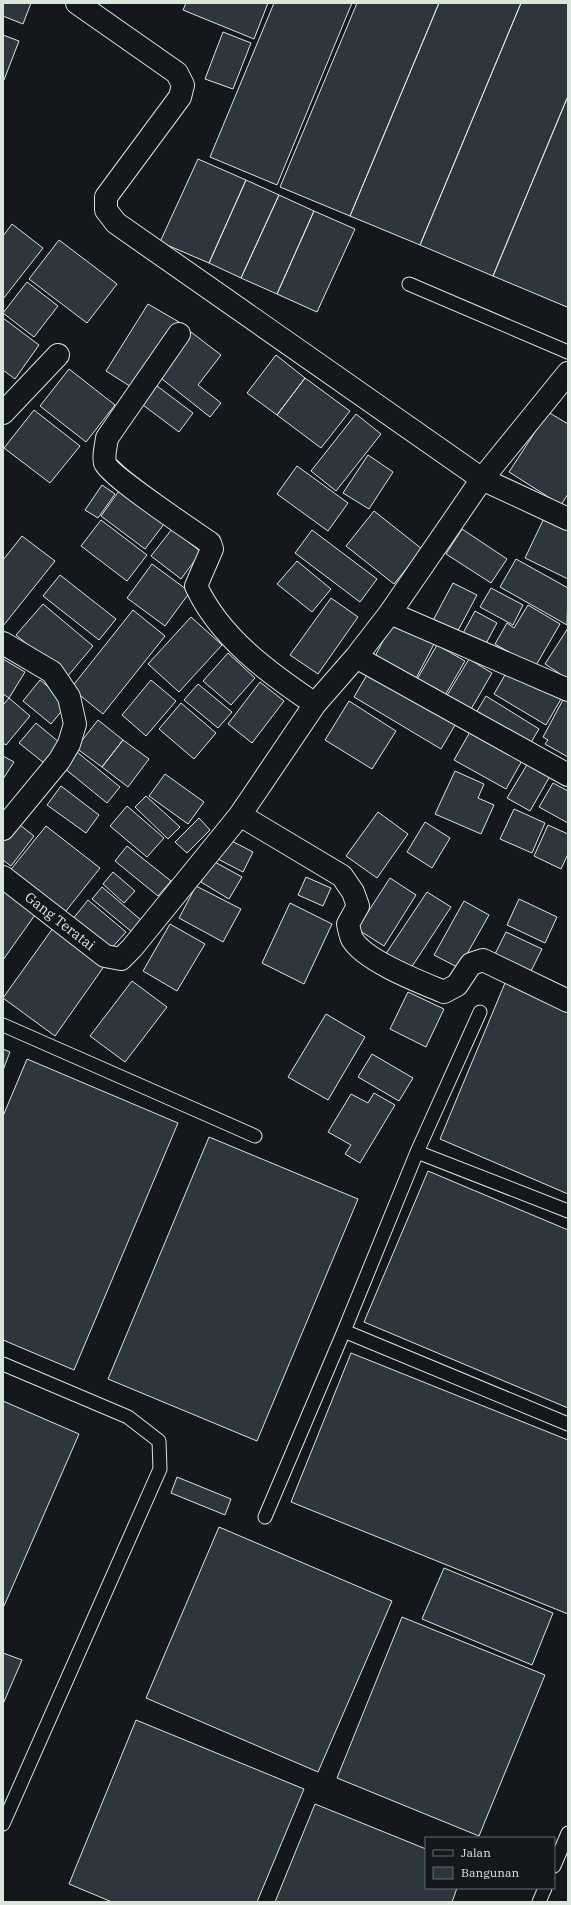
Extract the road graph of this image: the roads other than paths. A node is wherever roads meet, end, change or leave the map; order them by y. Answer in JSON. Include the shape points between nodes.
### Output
{"nodes":[{"id":1,"x":76,"y":3,"type":"edge"},
{"id":2,"x":409,"y":284,"type":"dead end"},
{"id":3,"x":179,"y":334,"type":"dead end"},
{"id":4,"x":568,"y":352,"type":"edge"},
{"id":5,"x":58,"y":355,"type":"dead end"},
{"id":6,"x":568,"y":372,"type":"edge"},
{"id":7,"x":3,"y":413,"type":"edge"},
{"id":8,"x":482,"y":479,"type":"junction"},
{"id":9,"x":568,"y":519,"type":"edge"},
{"id":10,"x":390,"y":613,"type":"junction"},
{"id":11,"x":3,"y":643,"type":"edge"},
{"id":12,"x":356,"y":657,"type":"junction"},
{"id":13,"x":568,"y":690,"type":"edge"},
{"id":14,"x":315,"y":704,"type":"junction"},
{"id":15,"x":568,"y":775,"type":"edge"},
{"id":16,"x":240,"y":815,"type":"junction"},
{"id":17,"x":3,"y":829,"type":"edge"},
{"id":18,"x":3,"y":876,"type":"edge"},
{"id":19,"x":568,"y":1001,"type":"edge"},
{"id":20,"x":480,"y":1012,"type":"dead end"},
{"id":21,"x":3,"y":1025,"type":"edge"},
{"id":22,"x":255,"y":1136,"type":"dead end"},
{"id":23,"x":417,"y":1152,"type":"junction"},
{"id":24,"x":568,"y":1211,"type":"edge"},
{"id":25,"x":344,"y":1331,"type":"junction"},
{"id":26,"x":3,"y":1364,"type":"edge"},
{"id":27,"x":568,"y":1424,"type":"edge"},
{"id":28,"x":265,"y":1517,"type":"dead end"},
{"id":29,"x":3,"y":1824,"type":"edge"},
{"id":30,"x":568,"y":1833,"type":"edge"},
{"id":31,"x":555,"y":1864,"type":"edge"},
{"id":32,"x":545,"y":1889,"type":"edge"},
{"id":33,"x":539,"y":1902,"type":"edge"}],
"edges":[{"from":1,"to":8,"type":"street","via":[[177,73],[183,85],[180,97],[106,197],[106,210],[116,223]]},
{"from":2,"to":4,"type":"lane"},
{"from":3,"to":14,"type":"street","via":[[107,438],[105,464],[125,483],[210,543],[212,549],[196,586],[200,594],[230,637],[270,673]]},
{"from":5,"to":7,"type":"street"},
{"from":6,"to":8,"type":"street"},
{"from":8,"to":9,"type":"street"},
{"from":8,"to":10,"type":"street"},
{"from":10,"to":12,"type":"street"},
{"from":10,"to":13,"type":"street"},
{"from":11,"to":17,"type":"street","via":[[52,672],[69,697],[75,724],[69,744],[59,761]]},
{"from":12,"to":14,"type":"street"},
{"from":12,"to":15,"type":"street"},
{"from":14,"to":16,"type":"street"},
{"from":16,"to":18,"type":"street","name":"Gang Teratai","via":[[121,959],[105,956]]},
{"from":16,"to":19,"type":"street","via":[[342,876],[353,892],[358,906],[348,924],[352,938],[362,951],[405,976],[444,992],[457,985],[471,964],[484,960]]},
{"from":20,"to":23,"type":"lane"},
{"from":21,"to":22,"type":"lane"},
{"from":23,"to":24,"type":"lane"},
{"from":23,"to":25,"type":"lane"},
{"from":25,"to":27,"type":"lane"},
{"from":25,"to":28,"type":"lane"},
{"from":26,"to":29,"type":"lane","via":[[128,1417],[159,1441],[160,1469]]},
{"from":30,"to":31,"type":"lane"},
{"from":32,"to":33,"type":"lane"}]}
